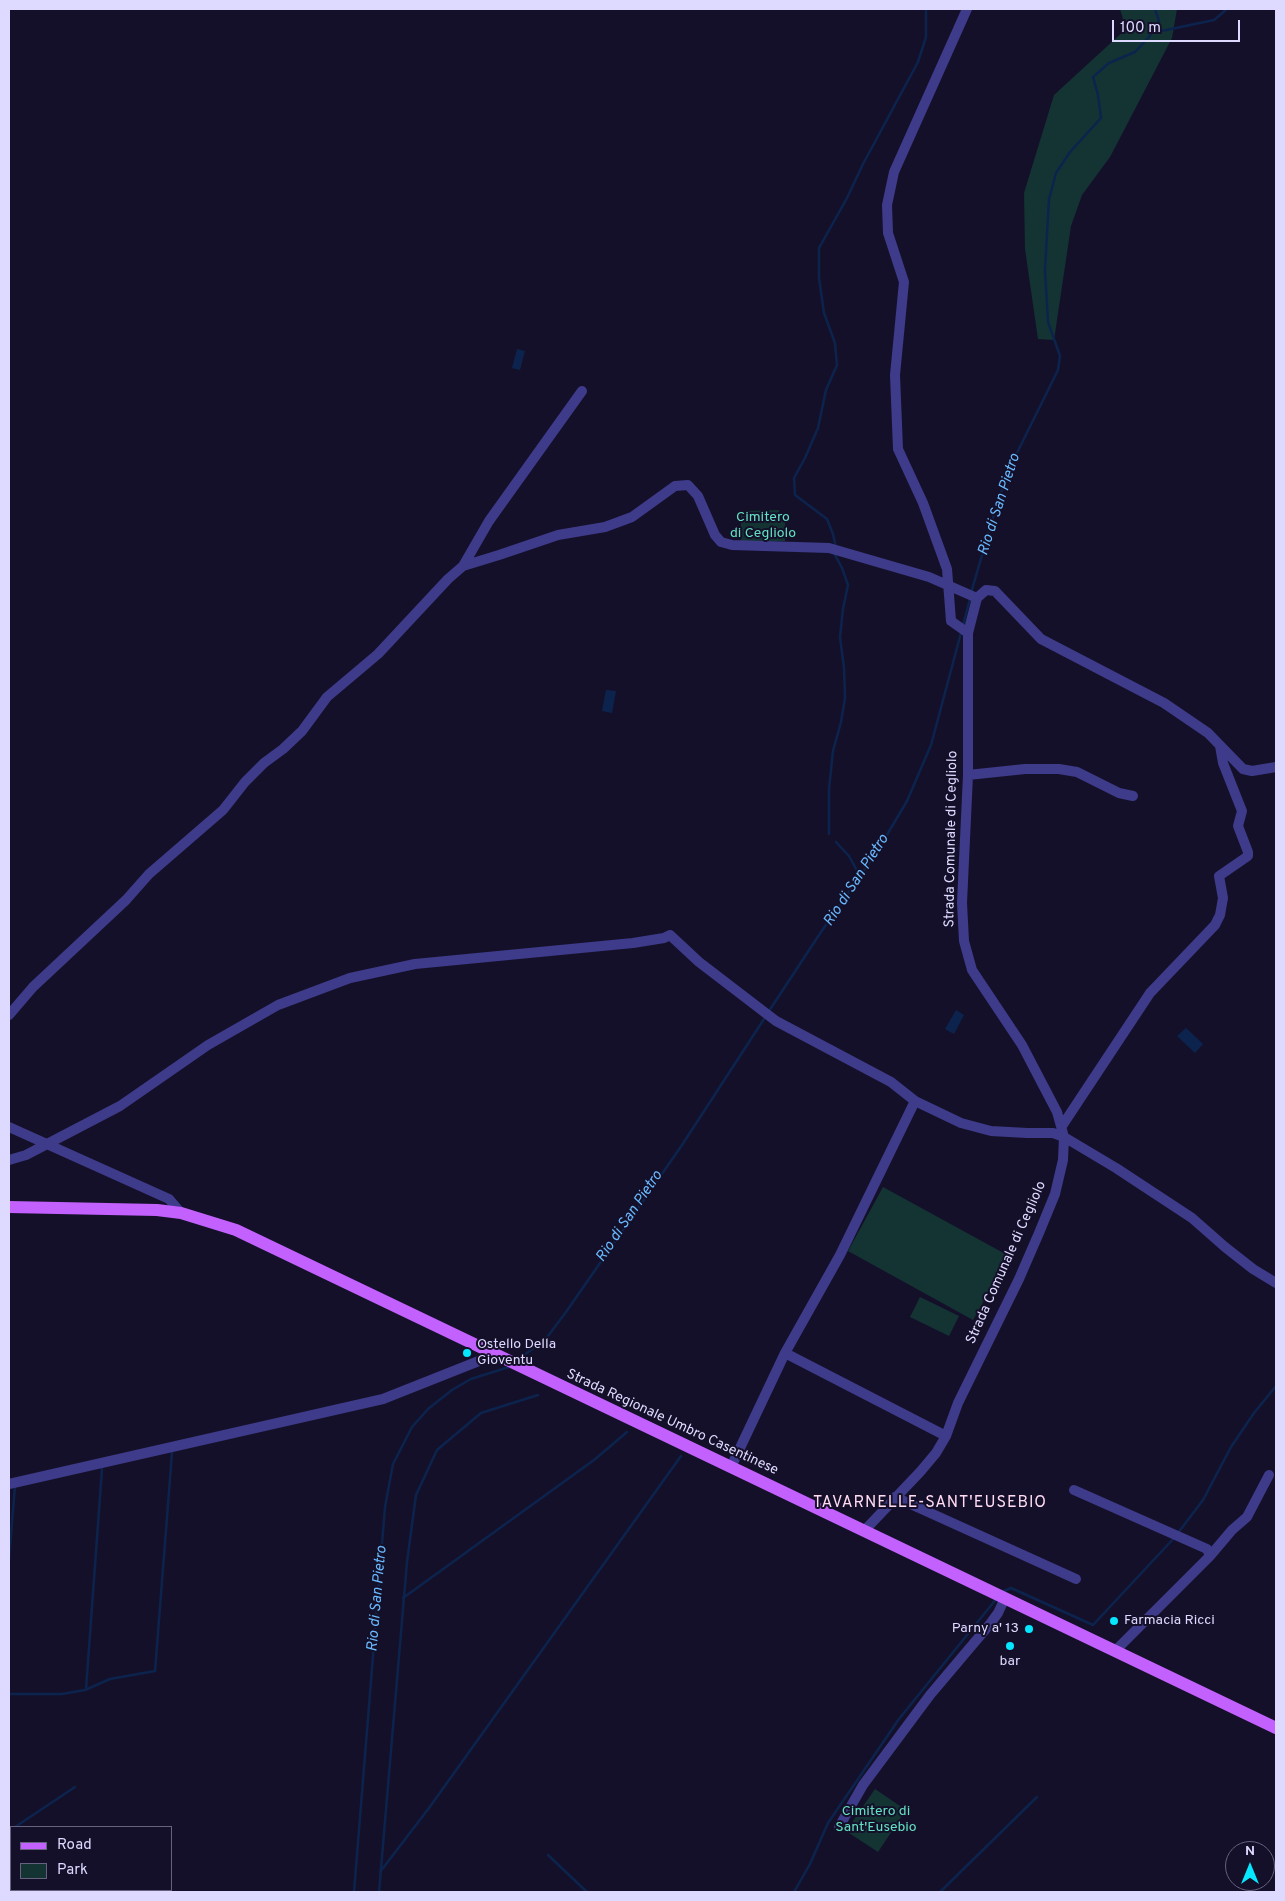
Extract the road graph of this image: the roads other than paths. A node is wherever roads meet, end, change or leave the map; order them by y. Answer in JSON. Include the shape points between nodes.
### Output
{"nodes":[{"id":1,"x":967,"y":9,"type":"edge"},
{"id":2,"x":582,"y":391,"type":"dead end"},
{"id":3,"x":463,"y":566,"type":"junction"},
{"id":4,"x":949,"y":584,"type":"junction"},
{"id":5,"x":978,"y":598,"type":"junction"},
{"id":6,"x":968,"y":633,"type":"junction"},
{"id":7,"x":1220,"y":746,"type":"junction"},
{"id":8,"x":1276,"y":767,"type":"edge"},
{"id":9,"x":968,"y":775,"type":"junction"},
{"id":10,"x":1133,"y":796,"type":"dead end"},
{"id":11,"x":9,"y":1015,"type":"edge"},
{"id":12,"x":915,"y":1101,"type":"junction"},
{"id":13,"x":1062,"y":1126,"type":"junction"},
{"id":14,"x":9,"y":1127,"type":"edge"},
{"id":15,"x":1064,"y":1137,"type":"junction"},
{"id":16,"x":47,"y":1145,"type":"junction"},
{"id":17,"x":9,"y":1160,"type":"edge"},
{"id":18,"x":9,"y":1207,"type":"edge"},
{"id":19,"x":181,"y":1213,"type":"junction"},
{"id":20,"x":1276,"y":1283,"type":"edge"},
{"id":21,"x":786,"y":1353,"type":"junction"},
{"id":22,"x":494,"y":1355,"type":"junction"},
{"id":23,"x":946,"y":1436,"type":"junction"},
{"id":24,"x":730,"y":1467,"type":"junction"},
{"id":25,"x":1269,"y":1475,"type":"dead end"},
{"id":26,"x":9,"y":1484,"type":"edge"},
{"id":27,"x":1074,"y":1490,"type":"dead end"},
{"id":28,"x":894,"y":1497,"type":"junction"},
{"id":29,"x":864,"y":1531,"type":"junction"},
{"id":30,"x":1210,"y":1556,"type":"junction"},
{"id":31,"x":1076,"y":1579,"type":"dead end"},
{"id":32,"x":1005,"y":1598,"type":"junction"},
{"id":33,"x":1115,"y":1651,"type":"junction"},
{"id":34,"x":1276,"y":1728,"type":"edge"},
{"id":35,"x":839,"y":1827,"type":"dead end"}],
"edges":[{"from":1,"to":4,"type":"street","via":[[894,172],[887,205],[888,233],[904,282],[895,375],[898,449],[923,503],[948,570]]},
{"from":2,"to":3,"type":"street","via":[[489,521]]},
{"from":3,"to":4,"type":"street","via":[[558,535],[605,527],[632,517],[675,486],[688,485],[698,496],[721,542],[829,548]]},
{"from":3,"to":11,"type":"street","via":[[378,654],[327,697],[302,731],[264,762],[223,810],[149,874],[126,900],[33,987]]},
{"from":4,"to":5,"type":"street"},
{"from":4,"to":6,"type":"street","via":[[951,621]]},
{"from":5,"to":6,"type":"street","name":"Strada Comunale di Cegliolo"},
{"from":5,"to":7,"type":"street","via":[[986,590],[995,592],[1041,638],[1164,703],[1208,733]]},
{"from":6,"to":9,"type":"street","name":"Strada Comunale di Cegliolo"},
{"from":7,"to":8,"type":"street","via":[[1243,769],[1252,771]]},
{"from":7,"to":13,"type":"street","via":[[1242,811],[1238,826],[1248,856],[1219,876],[1223,898],[1215,925],[1150,993]]},
{"from":9,"to":10,"type":"street","via":[[1059,769],[1077,772],[1119,793]]},
{"from":9,"to":13,"type":"street","name":"Strada Comunale di Cegliolo","via":[[962,903],[964,941],[972,970],[1022,1045]]},
{"from":12,"to":15,"type":"street","via":[[961,1123],[990,1131],[1053,1132]]},
{"from":12,"to":16,"type":"street","via":[[891,1082],[776,1021],[699,962],[670,935],[624,944],[415,964],[350,978],[278,1005],[208,1045],[120,1106]]},
{"from":12,"to":21,"type":"street","via":[[840,1255]]},
{"from":13,"to":15,"type":"street","name":"Strada Comunale di Cegliolo"},
{"from":14,"to":16,"type":"street"},
{"from":15,"to":20,"type":"street","via":[[1192,1218],[1225,1248]]},
{"from":15,"to":23,"type":"street","name":"Strada Comunale di Cegliolo","via":[[1063,1160],[1055,1194],[1019,1279],[958,1403]]},
{"from":16,"to":17,"type":"street"},
{"from":16,"to":19,"type":"street","via":[[169,1199]]},
{"from":18,"to":19,"type":"main road","name":"Strada Regionale Umbro Casentinese"},
{"from":19,"to":22,"type":"main road","name":"Strada Regionale Umbro Casentinese","via":[[236,1230]]},
{"from":21,"to":23,"type":"street"},
{"from":21,"to":24,"type":"street"},
{"from":22,"to":24,"type":"main road","name":"Strada Regionale Umbro Casentinese"},
{"from":22,"to":26,"type":"street","via":[[383,1399]]},
{"from":23,"to":28,"type":"street","name":"Strada Comunale di Cegliolo","via":[[920,1472]]},
{"from":24,"to":29,"type":"main road","name":"Strada Regionale Umbro Casentinese"},
{"from":25,"to":30,"type":"street","via":[[1247,1517]]},
{"from":27,"to":30,"type":"street","via":[[1207,1549]]},
{"from":28,"to":29,"type":"street","name":"Strada Comunale di Cegliolo"},
{"from":28,"to":31,"type":"street"},
{"from":29,"to":32,"type":"main road","name":"Strada Regionale Umbro Casentinese"},
{"from":30,"to":33,"type":"street"},
{"from":32,"to":33,"type":"main road","name":"Strada Regionale Umbro Casentinese"},
{"from":32,"to":35,"type":"street","via":[[990,1624],[930,1695],[863,1785]]},
{"from":33,"to":34,"type":"main road","name":"Strada Regionale Umbro Casentinese"}]}
